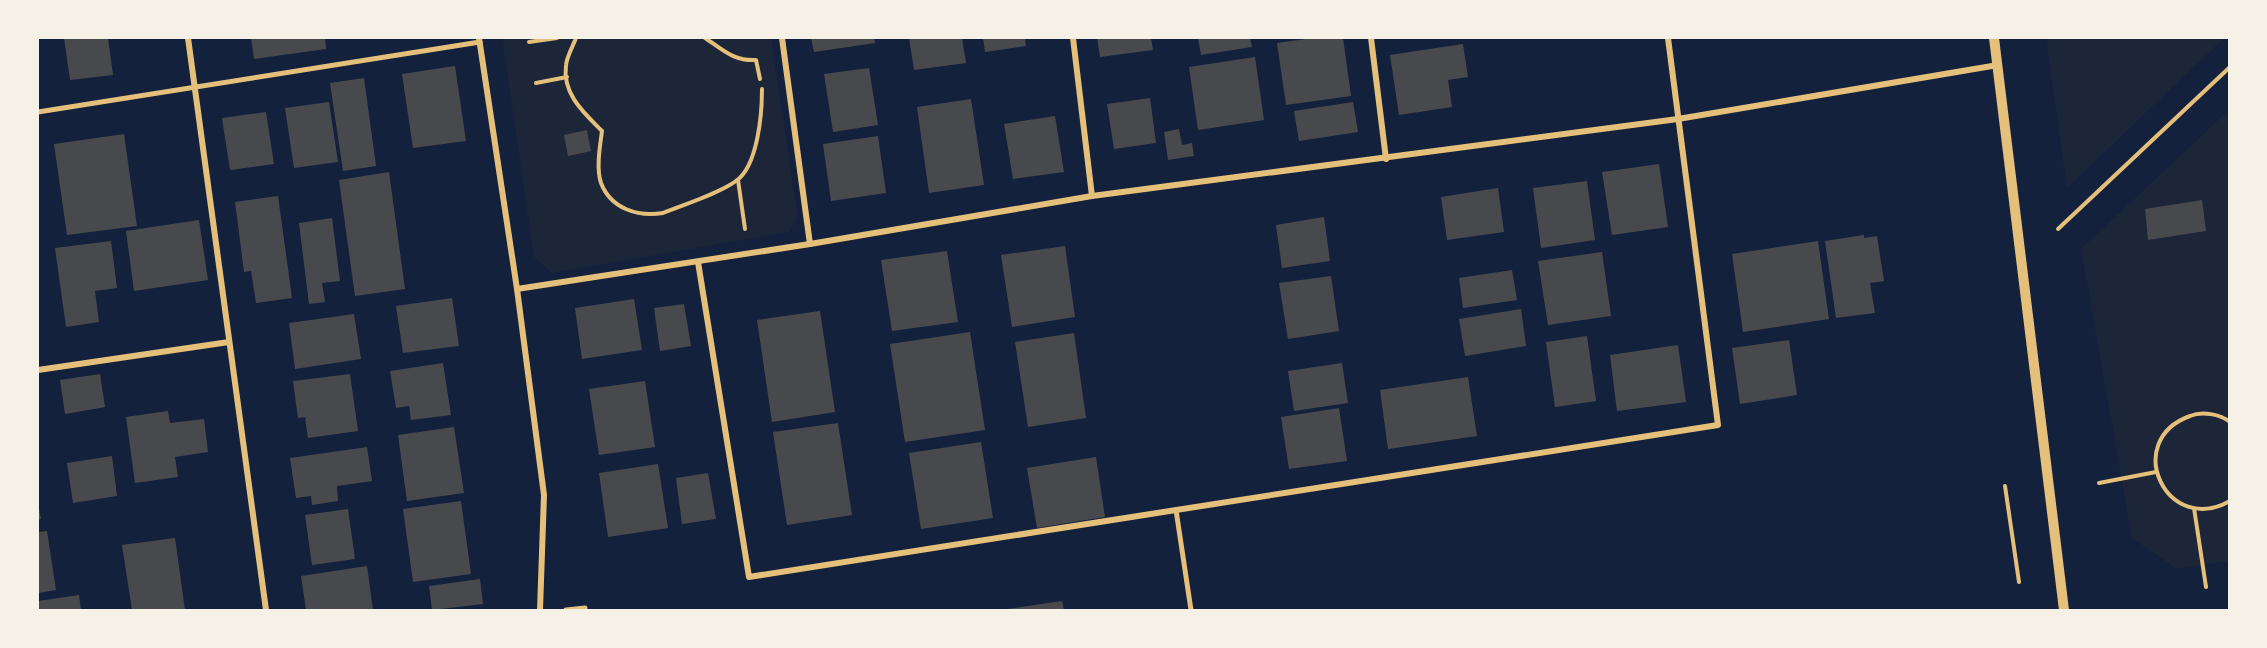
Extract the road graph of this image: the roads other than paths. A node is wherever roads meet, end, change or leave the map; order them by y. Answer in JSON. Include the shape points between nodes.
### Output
{"nodes":[{"id":1,"x":188,"y":38,"type":"edge"},
{"id":2,"x":782,"y":38,"type":"edge"},
{"id":3,"x":1073,"y":38,"type":"edge"},
{"id":4,"x":1371,"y":38,"type":"edge"},
{"id":5,"x":1668,"y":38,"type":"edge"},
{"id":6,"x":1994,"y":38,"type":"edge"},
{"id":7,"x":479,"y":40,"type":"edge"},
{"id":8,"x":1998,"y":64,"type":"junction"},
{"id":9,"x":195,"y":86,"type":"junction"},
{"id":10,"x":38,"y":112,"type":"edge"},
{"id":11,"x":1678,"y":119,"type":"junction"},
{"id":12,"x":1386,"y":159,"type":"junction"},
{"id":13,"x":1092,"y":196,"type":"junction"},
{"id":14,"x":810,"y":244,"type":"junction"},
{"id":15,"x":698,"y":262,"type":"junction"},
{"id":16,"x":517,"y":289,"type":"junction"},
{"id":17,"x":230,"y":342,"type":"junction"},
{"id":18,"x":38,"y":370,"type":"edge"},
{"id":19,"x":1176,"y":510,"type":"junction"},
{"id":20,"x":266,"y":610,"type":"edge"},
{"id":21,"x":540,"y":610,"type":"edge"},
{"id":22,"x":566,"y":610,"type":"edge"},
{"id":23,"x":585,"y":610,"type":"edge"},
{"id":24,"x":1191,"y":610,"type":"edge"},
{"id":25,"x":2064,"y":610,"type":"edge"}],
"edges":[{"from":1,"to":9,"type":"street"},
{"from":2,"to":14,"type":"street"},
{"from":3,"to":13,"type":"street"},
{"from":4,"to":12,"type":"street"},
{"from":5,"to":11,"type":"street"},
{"from":6,"to":8,"type":"street"},
{"from":7,"to":9,"type":"street"},
{"from":7,"to":16,"type":"street"},
{"from":8,"to":11,"type":"street"},
{"from":8,"to":25,"type":"street"},
{"from":9,"to":10,"type":"street"},
{"from":9,"to":17,"type":"street"},
{"from":11,"to":12,"type":"street"},
{"from":11,"to":19,"type":"street","via":[[1718,425]]},
{"from":12,"to":13,"type":"street"},
{"from":13,"to":14,"type":"street"},
{"from":14,"to":15,"type":"street"},
{"from":15,"to":16,"type":"street"},
{"from":15,"to":19,"type":"street","via":[[749,577]]},
{"from":16,"to":21,"type":"street","via":[[544,495]]},
{"from":17,"to":18,"type":"street"},
{"from":17,"to":20,"type":"street"},
{"from":19,"to":24,"type":"street"},
{"from":22,"to":23,"type":"street"}]}
